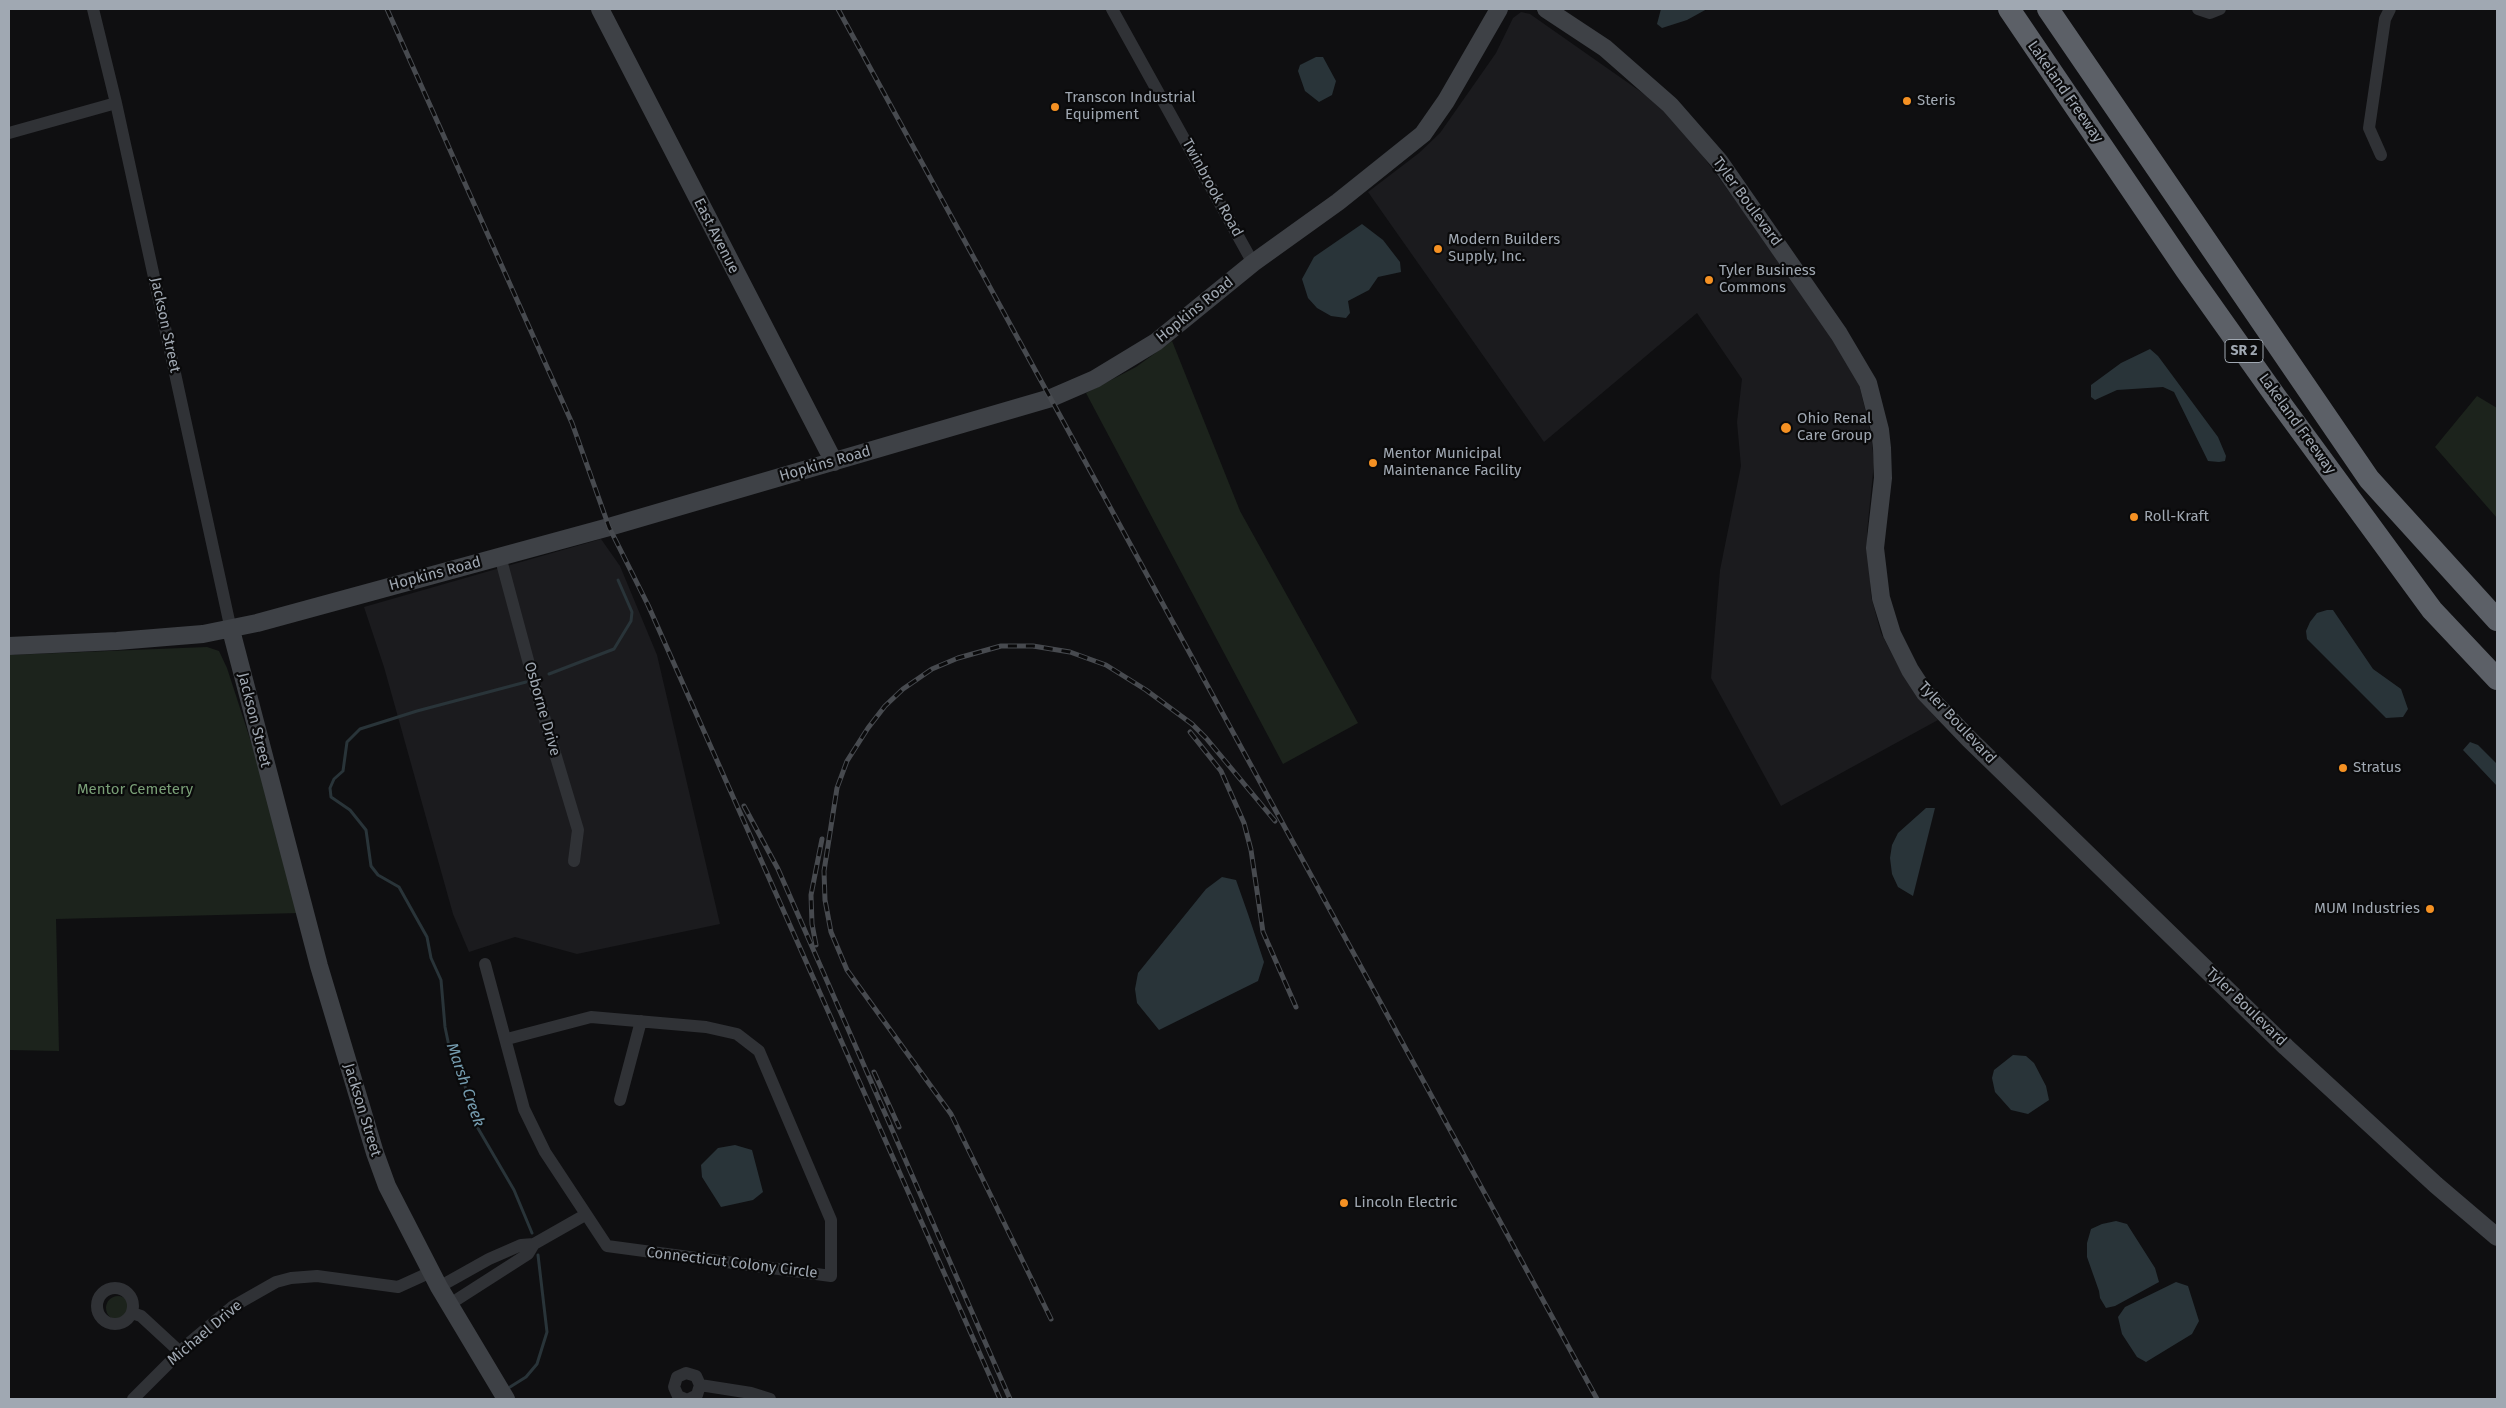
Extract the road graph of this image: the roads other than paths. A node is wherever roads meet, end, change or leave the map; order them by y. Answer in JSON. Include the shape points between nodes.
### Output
{"nodes":[{"id":1,"x":93,"y":9,"type":"edge"},
{"id":2,"x":600,"y":9,"type":"edge"},
{"id":3,"x":1112,"y":9,"type":"edge"},
{"id":4,"x":1499,"y":9,"type":"edge"},
{"id":5,"x":1546,"y":9,"type":"edge"},
{"id":6,"x":2009,"y":9,"type":"edge"},
{"id":7,"x":2048,"y":9,"type":"edge"},
{"id":8,"x":2198,"y":9,"type":"edge"},
{"id":9,"x":2220,"y":9,"type":"edge"},
{"id":10,"x":2390,"y":9,"type":"edge"},
{"id":11,"x":116,"y":103,"type":"junction"},
{"id":12,"x":9,"y":133,"type":"edge"},
{"id":13,"x":2381,"y":155,"type":"dead end"},
{"id":14,"x":1252,"y":263,"type":"junction"},
{"id":15,"x":834,"y":462,"type":"junction"},
{"id":16,"x":500,"y":556,"type":"junction"},
{"id":17,"x":2497,"y":620,"type":"edge"},
{"id":18,"x":230,"y":630,"type":"junction"},
{"id":19,"x":9,"y":646,"type":"edge"},
{"id":20,"x":2497,"y":679,"type":"edge"},
{"id":21,"x":574,"y":861,"type":"dead end"},
{"id":22,"x":485,"y":964,"type":"dead end"},
{"id":23,"x":641,"y":1021,"type":"junction"},
{"id":24,"x":507,"y":1039,"type":"junction"},
{"id":25,"x":620,"y":1100,"type":"dead end"},
{"id":26,"x":585,"y":1215,"type":"junction"},
{"id":27,"x":2497,"y":1237,"type":"edge"},
{"id":28,"x":534,"y":1244,"type":"junction"},
{"id":29,"x":435,"y":1280,"type":"junction"},
{"id":30,"x":450,"y":1304,"type":"junction"},
{"id":31,"x":132,"y":1313,"type":"dead end"},
{"id":32,"x":180,"y":1352,"type":"junction"},
{"id":33,"x":700,"y":1385,"type":"junction"},
{"id":34,"x":133,"y":1399,"type":"edge"},
{"id":35,"x":506,"y":1399,"type":"edge"},
{"id":36,"x":685,"y":1399,"type":"edge"},
{"id":37,"x":689,"y":1399,"type":"edge"},
{"id":38,"x":770,"y":1399,"type":"edge"}],
"edges":[{"from":1,"to":11,"type":"street","name":"Jackson Street"},
{"from":2,"to":15,"type":"street","name":"East Avenue"},
{"from":3,"to":14,"type":"street","name":"Twinbrook Road"},
{"from":4,"to":14,"type":"street","name":"Hopkins Road","via":[[1446,101],[1423,134],[1338,202]]},
{"from":5,"to":27,"type":"street","name":"Tyler Boulevard","via":[[1604,48],[1664,99],[1707,147],[1817,300],[1868,383],[1882,448],[1883,478],[1875,548],[1881,598],[1892,634],[1925,693],[2286,1047]]},
{"from":6,"to":20,"type":"highway","name":"Lakeland Freeway","number":"SR 2","via":[[2276,397],[2432,610]]},
{"from":7,"to":17,"type":"highway","name":"Lakeland Freeway","number":"SR 2","via":[[2370,479]]},
{"from":8,"to":9,"type":"street","via":[[2210,13]]},
{"from":10,"to":13,"type":"street","via":[[2385,19],[2369,128]]},
{"from":11,"to":12,"type":"street"},
{"from":11,"to":18,"type":"street","name":"Jackson Street"},
{"from":14,"to":15,"type":"street","name":"Hopkins Road","via":[[1156,342],[1094,379],[1051,398]]},
{"from":15,"to":16,"type":"street","name":"Hopkins Road"},
{"from":16,"to":18,"type":"street","name":"Hopkins Road"},
{"from":16,"to":21,"type":"street","name":"Osborne Drive","via":[[578,830]]},
{"from":18,"to":19,"type":"street","name":"Hopkins Road","via":[[117,642]]},
{"from":18,"to":29,"type":"street","name":"Jackson Street","via":[[365,1126],[387,1186]]},
{"from":22,"to":24,"type":"street","name":"Connecticut Colony Circle"},
{"from":23,"to":24,"type":"street","name":"Connecticut Colony Circle","via":[[592,1017]]},
{"from":23,"to":25,"type":"street"},
{"from":23,"to":26,"type":"street","name":"Connecticut Colony Circle","via":[[706,1026],[738,1034],[759,1051],[831,1220],[831,1276],[607,1246]]},
{"from":24,"to":26,"type":"street","name":"Connecticut Colony Circle","via":[[524,1109],[545,1152]]},
{"from":26,"to":28,"type":"street"},
{"from":28,"to":29,"type":"street","via":[[521,1245]]},
{"from":28,"to":30,"type":"street","via":[[528,1254]]},
{"from":29,"to":30,"type":"street","name":"Jackson Street"},
{"from":29,"to":32,"type":"street","name":"Michael Drive","via":[[398,1287],[317,1276],[276,1282],[232,1307]]},
{"from":30,"to":35,"type":"street","name":"Jackson Street"},
{"from":31,"to":32,"type":"street","via":[[141,1316]]},
{"from":32,"to":34,"type":"street","name":"Michael Drive"},
{"from":33,"to":36,"type":"street","via":[[696,1376],[691,1374],[677,1377],[675,1392]]},
{"from":33,"to":37,"type":"street","via":[[697,1395]]},
{"from":33,"to":38,"type":"street"}]}
